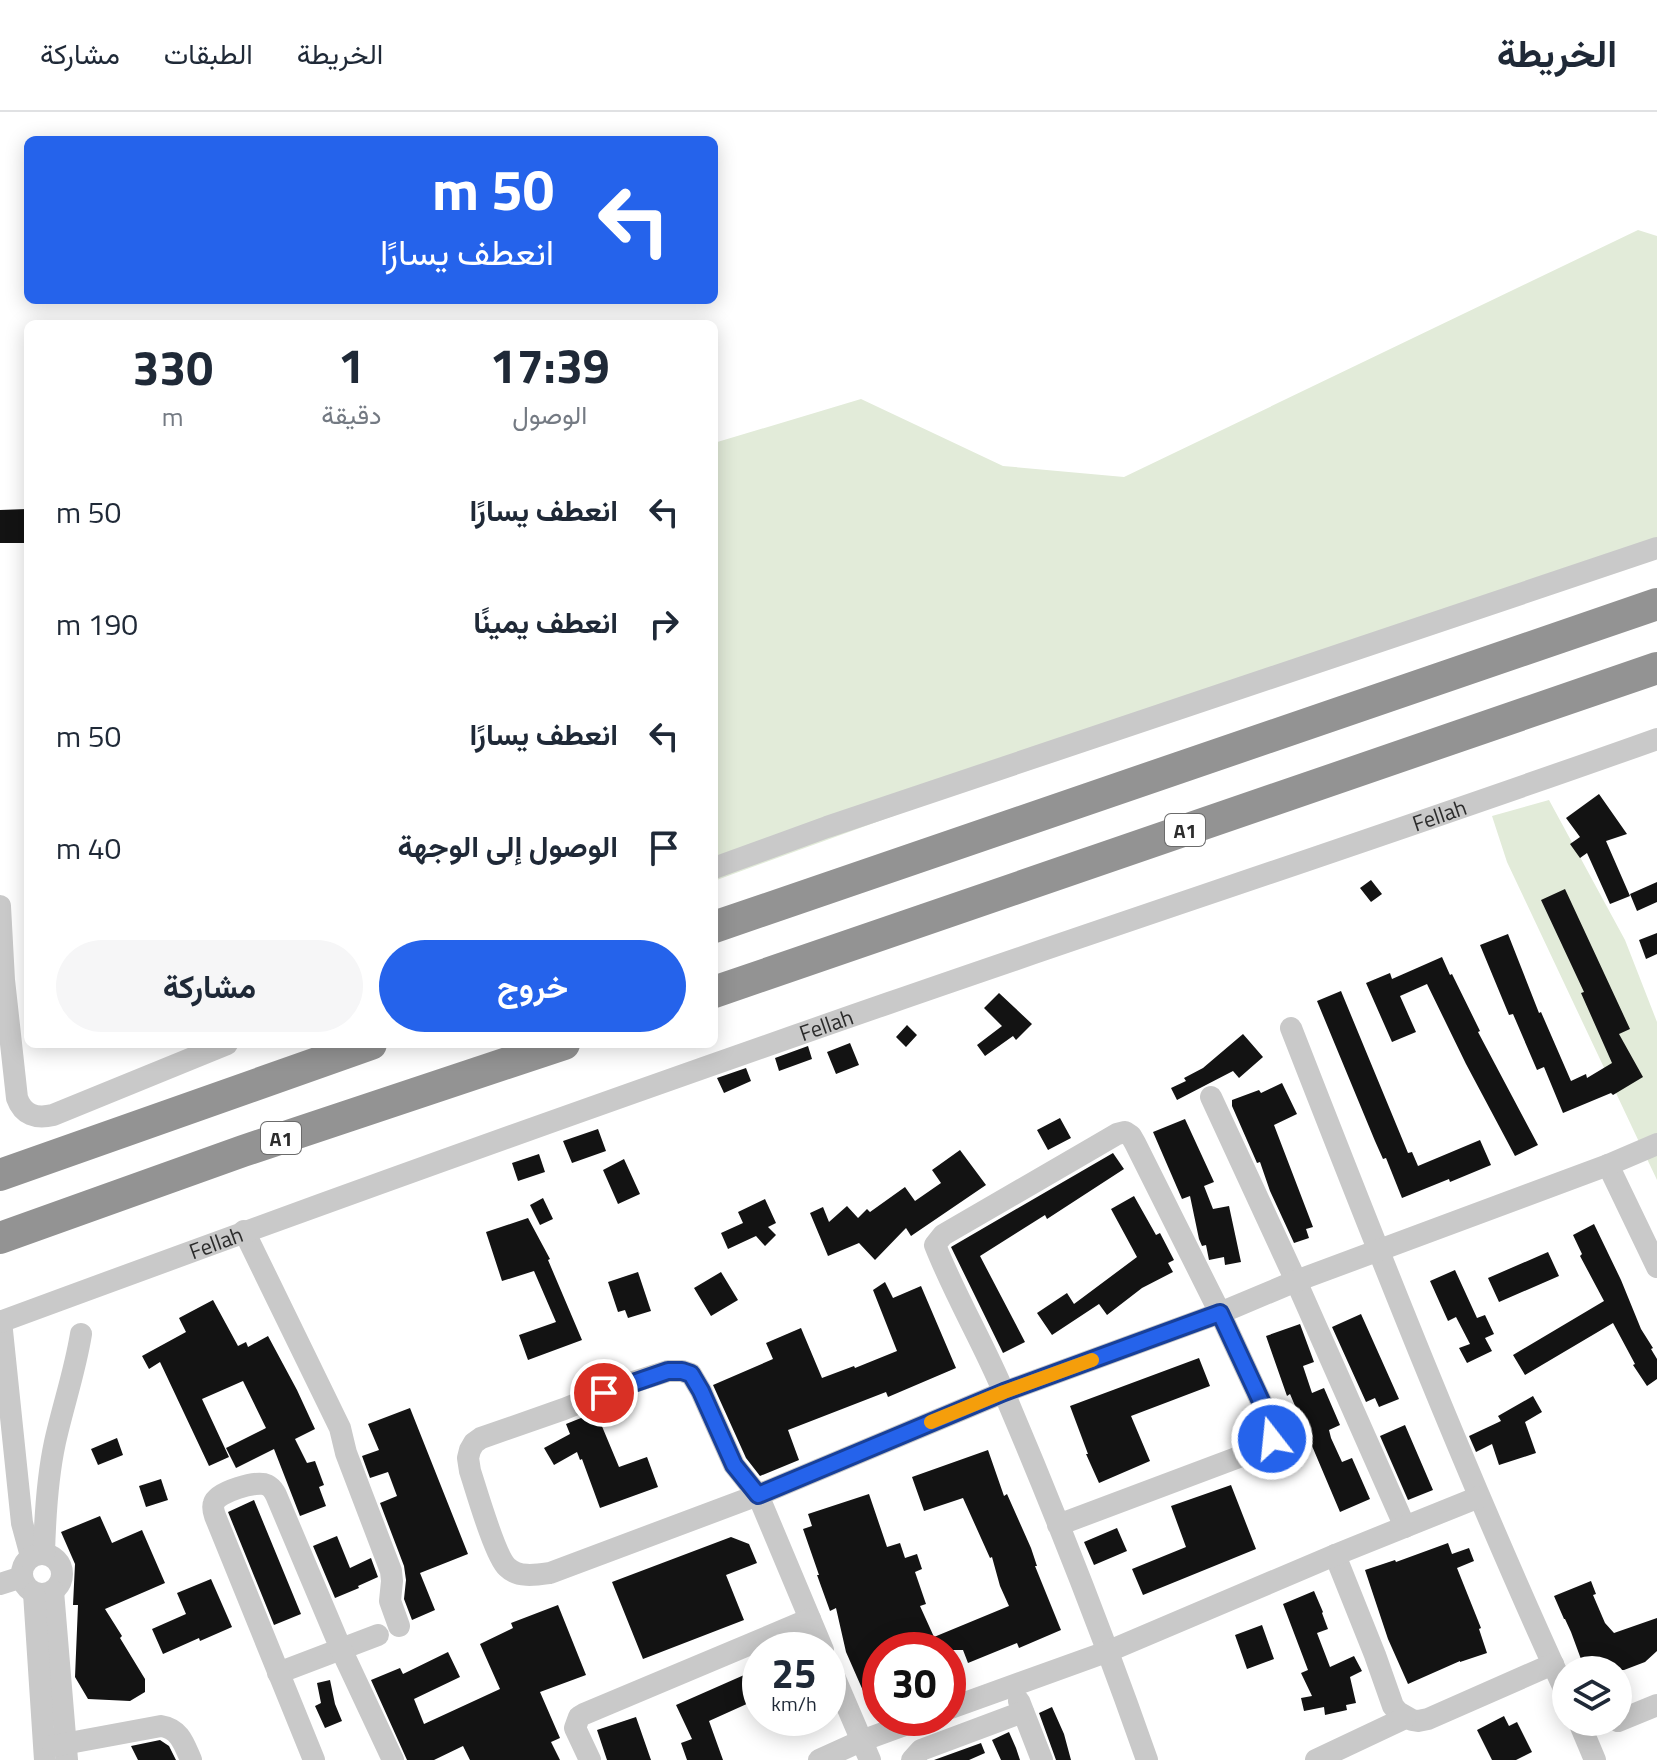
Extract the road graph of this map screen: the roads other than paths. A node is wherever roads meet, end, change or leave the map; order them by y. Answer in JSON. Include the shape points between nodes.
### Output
{"nodes":[{"id":1,"x":1657,"y":548,"type":"edge"},
{"id":2,"x":1657,"y":604,"type":"edge"},
{"id":3,"x":1657,"y":668,"type":"edge"},
{"id":4,"x":1657,"y":739,"type":"edge"},
{"id":5,"x":718,"y":867,"type":"edge"},
{"id":6,"x":0,"y":906,"type":"edge"},
{"id":7,"x":718,"y":926,"type":"edge"},
{"id":8,"x":2,"y":980,"type":"edge"},
{"id":9,"x":718,"y":991,"type":"edge"},
{"id":10,"x":1291,"y":1028,"type":"dead end"},
{"id":11,"x":217,"y":1048,"type":"edge"},
{"id":12,"x":360,"y":1048,"type":"edge"},
{"id":13,"x":552,"y":1048,"type":"edge"},
{"id":14,"x":1211,"y":1097,"type":"dead end"},
{"id":15,"x":1657,"y":1144,"type":"edge"},
{"id":16,"x":1608,"y":1165,"type":"junction"},
{"id":17,"x":0,"y":1175,"type":"edge"},
{"id":18,"x":244,"y":1231,"type":"junction"},
{"id":19,"x":0,"y":1238,"type":"edge"},
{"id":20,"x":1377,"y":1251,"type":"junction"},
{"id":21,"x":1657,"y":1267,"type":"edge"},
{"id":22,"x":1296,"y":1281,"type":"junction"},
{"id":23,"x":1220,"y":1313,"type":"junction"},
{"id":24,"x":1,"y":1322,"type":"edge"},
{"id":25,"x":81,"y":1334,"type":"dead end"},
{"id":26,"x":1004,"y":1392,"type":"junction"},
{"id":27,"x":7,"y":1440,"type":"edge"},
{"id":28,"x":758,"y":1495,"type":"junction"},
{"id":29,"x":1479,"y":1497,"type":"junction"},
{"id":30,"x":1058,"y":1525,"type":"junction"},
{"id":31,"x":1405,"y":1527,"type":"junction"},
{"id":32,"x":1335,"y":1555,"type":"junction"},
{"id":33,"x":37,"y":1574,"type":"junction"},
{"id":34,"x":0,"y":1584,"type":"edge"},
{"id":35,"x":810,"y":1619,"type":"junction"},
{"id":36,"x":399,"y":1626,"type":"dead end"},
{"id":37,"x":815,"y":1632,"type":"edge"},
{"id":38,"x":378,"y":1635,"type":"dead end"},
{"id":39,"x":341,"y":1649,"type":"junction"},
{"id":40,"x":1109,"y":1651,"type":"junction"},
{"id":41,"x":1552,"y":1662,"type":"edge"},
{"id":42,"x":1552,"y":1664,"type":"edge"},
{"id":43,"x":278,"y":1673,"type":"junction"},
{"id":44,"x":1013,"y":1685,"type":"junction"},
{"id":45,"x":966,"y":1702,"type":"edge"},
{"id":46,"x":846,"y":1704,"type":"edge"},
{"id":47,"x":1657,"y":1705,"type":"edge"},
{"id":48,"x":1023,"y":1712,"type":"junction"},
{"id":49,"x":1632,"y":1716,"type":"edge"},
{"id":50,"x":1405,"y":1718,"type":"junction"},
{"id":51,"x":892,"y":1736,"type":"edge"},
{"id":52,"x":1585,"y":1736,"type":"edge"},
{"id":53,"x":866,"y":1751,"type":"edge"},
{"id":54,"x":56,"y":1753,"type":"edge"},
{"id":55,"x":191,"y":1760,"type":"edge"},
{"id":56,"x":314,"y":1760,"type":"edge"},
{"id":57,"x":393,"y":1760,"type":"edge"},
{"id":58,"x":590,"y":1760,"type":"edge"},
{"id":59,"x":819,"y":1760,"type":"edge"},
{"id":60,"x":912,"y":1760,"type":"edge"},
{"id":61,"x":1042,"y":1760,"type":"edge"},
{"id":62,"x":1147,"y":1760,"type":"edge"},
{"id":63,"x":1316,"y":1760,"type":"edge"},
{"id":64,"x":1595,"y":1760,"type":"edge"}],
"edges":[{"from":1,"to":5,"type":"street"},
{"from":2,"to":7,"type":"highway"},
{"from":3,"to":9,"type":"highway","number":"A1"},
{"from":4,"to":18,"type":"street","name":"Fellah"},
{"from":6,"to":8,"type":"street"},
{"from":8,"to":11,"type":"street","via":[[17,1098],[32,1115],[53,1115]]},
{"from":10,"to":20,"type":"street"},
{"from":12,"to":17,"type":"highway"},
{"from":13,"to":19,"type":"highway","number":"A1"},
{"from":14,"to":22,"type":"street"},
{"from":15,"to":16,"type":"street"},
{"from":16,"to":20,"type":"street"},
{"from":16,"to":21,"type":"street"},
{"from":18,"to":24,"type":"street","name":"Fellah"},
{"from":18,"to":36,"type":"street","via":[[340,1428],[391,1571],[390,1601]]},
{"from":20,"to":22,"type":"street"},
{"from":20,"to":29,"type":"street"},
{"from":22,"to":23,"type":"street"},
{"from":22,"to":31,"type":"street"},
{"from":23,"to":26,"type":"street"},
{"from":23,"to":26,"type":"street","via":[[1131,1136],[1117,1134],[936,1243]]},
{"from":23,"to":30,"type":"street","via":[[1272,1425],[1268,1444]]},
{"from":24,"to":27,"type":"street"},
{"from":25,"to":33,"type":"street","via":[[54,1447]]},
{"from":26,"to":28,"type":"street"},
{"from":26,"to":30,"type":"street"},
{"from":27,"to":33,"type":"street"},
{"from":28,"to":28,"type":"street","via":[[734,1465],[691,1374],[682,1371],[624,1385],[492,1433],[474,1443],[468,1458],[498,1552],[506,1566],[533,1576]]},
{"from":28,"to":35,"type":"street"},
{"from":29,"to":31,"type":"street"},
{"from":29,"to":41,"type":"street"},
{"from":30,"to":40,"type":"street"},
{"from":31,"to":32,"type":"street"},
{"from":32,"to":40,"type":"street"},
{"from":32,"to":50,"type":"street","via":[[1393,1706]]},
{"from":33,"to":34,"type":"street"},
{"from":33,"to":54,"type":"street"},
{"from":35,"to":37,"type":"street"},
{"from":35,"to":58,"type":"street","via":[[579,1717],[575,1728]]},
{"from":38,"to":39,"type":"street"},
{"from":39,"to":43,"type":"street"},
{"from":39,"to":43,"type":"street","via":[[272,1489],[261,1483],[232,1491],[215,1500],[215,1516]]},
{"from":39,"to":57,"type":"street"},
{"from":40,"to":44,"type":"street"},
{"from":40,"to":62,"type":"street"},
{"from":42,"to":50,"type":"street","via":[[1428,1719]]},
{"from":43,"to":56,"type":"street"},
{"from":44,"to":45,"type":"street"},
{"from":44,"to":48,"type":"street"},
{"from":46,"to":53,"type":"street"},
{"from":47,"to":49,"type":"street"},
{"from":48,"to":60,"type":"street","via":[[921,1750]]},
{"from":48,"to":61,"type":"street"},
{"from":50,"to":63,"type":"street"},
{"from":51,"to":53,"type":"street"},
{"from":52,"to":64,"type":"street"},
{"from":53,"to":59,"type":"street"},
{"from":54,"to":55,"type":"street","via":[[161,1726],[177,1732]]}]}
